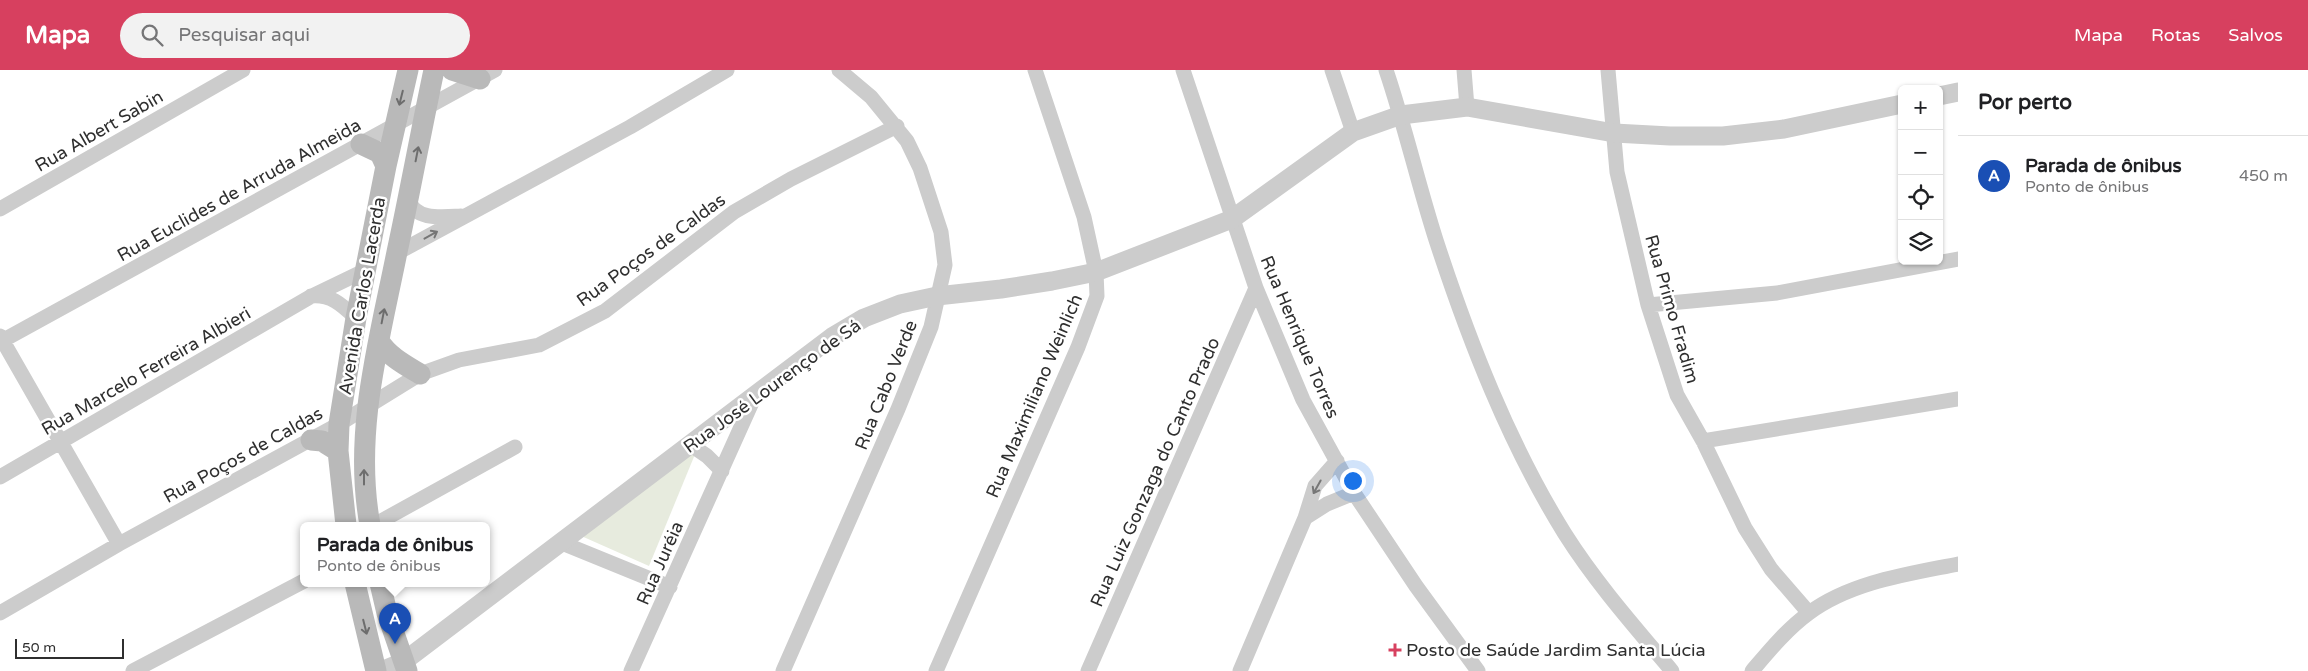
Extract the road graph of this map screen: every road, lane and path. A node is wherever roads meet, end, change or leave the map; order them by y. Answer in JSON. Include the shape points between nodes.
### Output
{"nodes":[{"id":1,"x":243,"y":70,"type":"edge"},
{"id":2,"x":408,"y":70,"type":"edge"},
{"id":3,"x":434,"y":70,"type":"edge"},
{"id":4,"x":452,"y":70,"type":"edge"},
{"id":5,"x":727,"y":70,"type":"edge"},
{"id":6,"x":839,"y":70,"type":"edge"},
{"id":7,"x":1035,"y":70,"type":"edge"},
{"id":8,"x":1183,"y":70,"type":"edge"},
{"id":9,"x":1332,"y":70,"type":"edge"},
{"id":10,"x":1386,"y":70,"type":"edge"},
{"id":11,"x":1464,"y":70,"type":"edge"},
{"id":12,"x":1608,"y":70,"type":"edge"},
{"id":13,"x":488,"y":74,"type":"edge"},
{"id":14,"x":1958,"y":92,"type":"edge"},
{"id":15,"x":1943,"y":95,"type":"edge"},
{"id":16,"x":1898,"y":105,"type":"edge"},
{"id":17,"x":1468,"y":107,"type":"junction"},
{"id":18,"x":425,"y":109,"type":"junction"},
{"id":19,"x":1401,"y":115,"type":"junction"},
{"id":20,"x":394,"y":126,"type":"junction"},
{"id":21,"x":897,"y":126,"type":"junction"},
{"id":22,"x":1353,"y":132,"type":"junction"},
{"id":23,"x":1614,"y":133,"type":"junction"},
{"id":24,"x":361,"y":144,"type":"junction"},
{"id":25,"x":386,"y":166,"type":"junction"},
{"id":26,"x":408,"y":199,"type":"junction"},
{"id":27,"x":0,"y":209,"type":"edge"},
{"id":28,"x":465,"y":216,"type":"junction"},
{"id":29,"x":1232,"y":219,"type":"junction"},
{"id":30,"x":397,"y":253,"type":"junction"},
{"id":31,"x":1958,"y":259,"type":"edge"},
{"id":32,"x":366,"y":270,"type":"junction"},
{"id":33,"x":1096,"y":272,"type":"junction"},
{"id":34,"x":1256,"y":288,"type":"junction"},
{"id":35,"x":310,"y":296,"type":"junction"},
{"id":36,"x":937,"y":296,"type":"junction"},
{"id":37,"x":1648,"y":305,"type":"junction"},
{"id":38,"x":356,"y":318,"type":"junction"},
{"id":39,"x":1,"y":339,"type":"edge"},
{"id":40,"x":379,"y":341,"type":"junction"},
{"id":41,"x":420,"y":374,"type":"junction"},
{"id":42,"x":754,"y":398,"type":"junction"},
{"id":43,"x":1958,"y":399,"type":"edge"},
{"id":44,"x":367,"y":406,"type":"junction"},
{"id":45,"x":339,"y":424,"type":"junction"},
{"id":46,"x":311,"y":440,"type":"junction"},
{"id":47,"x":1703,"y":441,"type":"junction"},
{"id":48,"x":62,"y":442,"type":"junction"},
{"id":49,"x":691,"y":445,"type":"junction"},
{"id":50,"x":515,"y":447,"type":"dead end"},
{"id":51,"x":338,"y":451,"type":"junction"},
{"id":52,"x":1337,"y":461,"type":"junction"},
{"id":53,"x":722,"y":471,"type":"junction"},
{"id":54,"x":0,"y":477,"type":"edge"},
{"id":55,"x":1354,"y":492,"type":"junction"},
{"id":56,"x":1305,"y":518,"type":"junction"},
{"id":57,"x":346,"y":522,"type":"edge"},
{"id":58,"x":370,"y":522,"type":"edge"},
{"id":59,"x":379,"y":522,"type":"edge"},
{"id":60,"x":562,"y":543,"type":"junction"},
{"id":61,"x":119,"y":544,"type":"junction"},
{"id":62,"x":1958,"y":564,"type":"edge"},
{"id":63,"x":300,"y":583,"type":"edge"},
{"id":64,"x":356,"y":587,"type":"edge"},
{"id":65,"x":381,"y":587,"type":"edge"},
{"id":66,"x":670,"y":587,"type":"junction"},
{"id":67,"x":0,"y":613,"type":"edge"},
{"id":68,"x":1809,"y":613,"type":"junction"},
{"id":69,"x":405,"y":666,"type":"edge"},
{"id":70,"x":133,"y":671,"type":"edge"},
{"id":71,"x":376,"y":671,"type":"edge"},
{"id":72,"x":381,"y":671,"type":"edge"},
{"id":73,"x":631,"y":671,"type":"edge"},
{"id":74,"x":783,"y":671,"type":"edge"},
{"id":75,"x":936,"y":671,"type":"edge"},
{"id":76,"x":1088,"y":671,"type":"edge"},
{"id":77,"x":1240,"y":671,"type":"edge"},
{"id":78,"x":1478,"y":671,"type":"edge"},
{"id":79,"x":1672,"y":671,"type":"edge"},
{"id":80,"x":1752,"y":671,"type":"edge"}],
"edges":[{"from":1,"to":27,"type":"street","name":"Rua Albert Sabin"},
{"from":2,"to":20,"type":"main road","name":"Avenida Carlos Lacerda","one_way":true},
{"from":3,"to":18,"type":"main road","name":"Avenida Carlos Lacerda"},
{"from":4,"to":13,"type":"main road"},
{"from":5,"to":28,"type":"street","via":[[630,127]]},
{"from":6,"to":21,"type":"street","name":"Rua Cabo Verde"},
{"from":7,"to":33,"type":"street","name":"Rua Maximiliano Weinlich","via":[[1084,217]]},
{"from":8,"to":29,"type":"street","name":"Rua Henrique Torres"},
{"from":9,"to":22,"type":"street"},
{"from":10,"to":19,"type":"street"},
{"from":11,"to":17,"type":"street"},
{"from":12,"to":23,"type":"street","name":"Rua Primo Fradim"},
{"from":13,"to":18,"type":"street","name":"Rua Euclides de Arruda Almeida"},
{"from":14,"to":15,"type":"street"},
{"from":16,"to":23,"type":"street","name":"Rua José Lourenço de Sá","via":[[1784,129],[1723,136]]},
{"from":17,"to":19,"type":"street","name":"Rua José Lourenço de Sá"},
{"from":17,"to":23,"type":"street","name":"Rua José Lourenço de Sá"},
{"from":18,"to":20,"type":"street","name":"Rua Euclides de Arruda Almeida"},
{"from":26,"to":18,"type":"main road","name":"Avenida Carlos Lacerda","one_way":true},
{"from":19,"to":22,"type":"street","name":"Rua José Lourenço de Sá"},
{"from":19,"to":79,"type":"street","via":[[1436,240],[1493,396],[1565,533],[1593,574]]},
{"from":20,"to":24,"type":"street","name":"Rua Euclides de Arruda Almeida"},
{"from":20,"to":25,"type":"main road","name":"Avenida Carlos Lacerda"},
{"from":21,"to":36,"type":"street","name":"Rua Cabo Verde","via":[[920,168],[941,232],[945,265]]},
{"from":21,"to":41,"type":"street","name":"Rua Poços de Caldas","via":[[791,179],[734,212],[651,278],[605,311],[567,332],[540,345],[459,360]]},
{"from":22,"to":29,"type":"street","name":"Rua José Lourenço de Sá"},
{"from":23,"to":37,"type":"street","name":"Rua Primo Fradim","via":[[1617,172]]},
{"from":24,"to":25,"type":"main road","via":[[380,152]]},
{"from":24,"to":39,"type":"street","name":"Rua Euclides de Arruda Almeida"},
{"from":25,"to":32,"type":"main road","name":"Avenida Carlos Lacerda"},
{"from":26,"to":28,"type":"street","via":[[415,212],[424,215]]},
{"from":26,"to":30,"type":"main road","name":"Avenida Carlos Lacerda"},
{"from":30,"to":28,"type":"street","one_way":true},
{"from":29,"to":33,"type":"street","name":"Rua José Lourenço de Sá"},
{"from":29,"to":34,"type":"street","name":"Rua Henrique Torres"},
{"from":40,"to":30,"type":"main road","name":"Avenida Carlos Lacerda","one_way":true},
{"from":31,"to":37,"type":"street","via":[[1776,293]]},
{"from":32,"to":35,"type":"street","name":"Rua Marcelo Ferreira Albieri"},
{"from":32,"to":38,"type":"main road","name":"Avenida Carlos Lacerda"},
{"from":33,"to":36,"type":"street","name":"Rua José Lourenço de Sá","via":[[1001,289]]},
{"from":33,"to":75,"type":"street","name":"Rua Maximiliano Weinlich","via":[[1097,296],[1078,347]]},
{"from":34,"to":52,"type":"street","name":"Rua Henrique Torres","via":[[1303,400]]},
{"from":34,"to":76,"type":"street","name":"Rua Luiz Gonzaga do Canto Prado"},
{"from":35,"to":38,"type":"street","via":[[331,298]]},
{"from":35,"to":48,"type":"street","name":"Rua Marcelo Ferreira Albieri"},
{"from":36,"to":42,"type":"street","name":"Rua José Lourenço de Sá","via":[[900,304],[864,318],[832,337]]},
{"from":36,"to":74,"type":"street","name":"Rua Cabo Verde","via":[[931,327],[898,409]]},
{"from":37,"to":47,"type":"street","name":"Rua Primo Fradim","via":[[1677,395]]},
{"from":38,"to":45,"type":"main road","name":"Avenida Carlos Lacerda"},
{"from":39,"to":48,"type":"street"},
{"from":40,"to":41,"type":"main road","via":[[388,353]]},
{"from":40,"to":44,"type":"main road","name":"Avenida Carlos Lacerda"},
{"from":41,"to":44,"type":"street","name":"Rua Poços de Caldas"},
{"from":42,"to":49,"type":"street","name":"Rua José Lourenço de Sá"},
{"from":42,"to":53,"type":"street","name":"Rua Juréia"},
{"from":43,"to":47,"type":"street"},
{"from":44,"to":45,"type":"street","name":"Rua Poços de Caldas"},
{"from":58,"to":44,"type":"main road","name":"Avenida Carlos Lacerda","one_way":true,"via":[[364,481]]},
{"from":45,"to":46,"type":"street","name":"Rua Poços de Caldas"},
{"from":45,"to":51,"type":"main road","name":"Avenida Carlos Lacerda"},
{"from":46,"to":51,"type":"main road","via":[[322,441]]},
{"from":46,"to":61,"type":"street","name":"Rua Poços de Caldas"},
{"from":47,"to":68,"type":"street","name":"Rua Primo Fradim","via":[[1745,528],[1772,569]]},
{"from":48,"to":54,"type":"street","name":"Rua Marcelo Ferreira Albieri"},
{"from":48,"to":61,"type":"street"},
{"from":49,"to":53,"type":"street"},
{"from":49,"to":60,"type":"street","name":"Rua José Lourenço de Sá"},
{"from":50,"to":59,"type":"street"},
{"from":51,"to":57,"type":"main road","name":"Avenida Carlos Lacerda"},
{"from":52,"to":55,"type":"street","name":"Rua Henrique Torres"},
{"from":52,"to":56,"type":"street","one_way":true,"via":[[1316,486]]},
{"from":53,"to":66,"type":"street","name":"Rua Juréia"},
{"from":55,"to":56,"type":"street"},
{"from":55,"to":78,"type":"street","name":"Rua Henrique Torres","via":[[1416,586]]},
{"from":56,"to":77,"type":"street"},
{"from":60,"to":66,"type":"street"},
{"from":60,"to":69,"type":"street","name":"Rua José Lourenço de Sá"},
{"from":61,"to":67,"type":"street","name":"Rua Poços de Caldas"},
{"from":62,"to":68,"type":"street","via":[[1897,576],[1847,592]]},
{"from":63,"to":70,"type":"street"},
{"from":64,"to":71,"type":"main road","one_way":true},
{"from":65,"to":69,"type":"main road"},
{"from":66,"to":73,"type":"street","name":"Rua Juréia"},
{"from":68,"to":80,"type":"street"},
{"from":69,"to":72,"type":"street","name":"Rua José Lourenço de Sá"}]}
